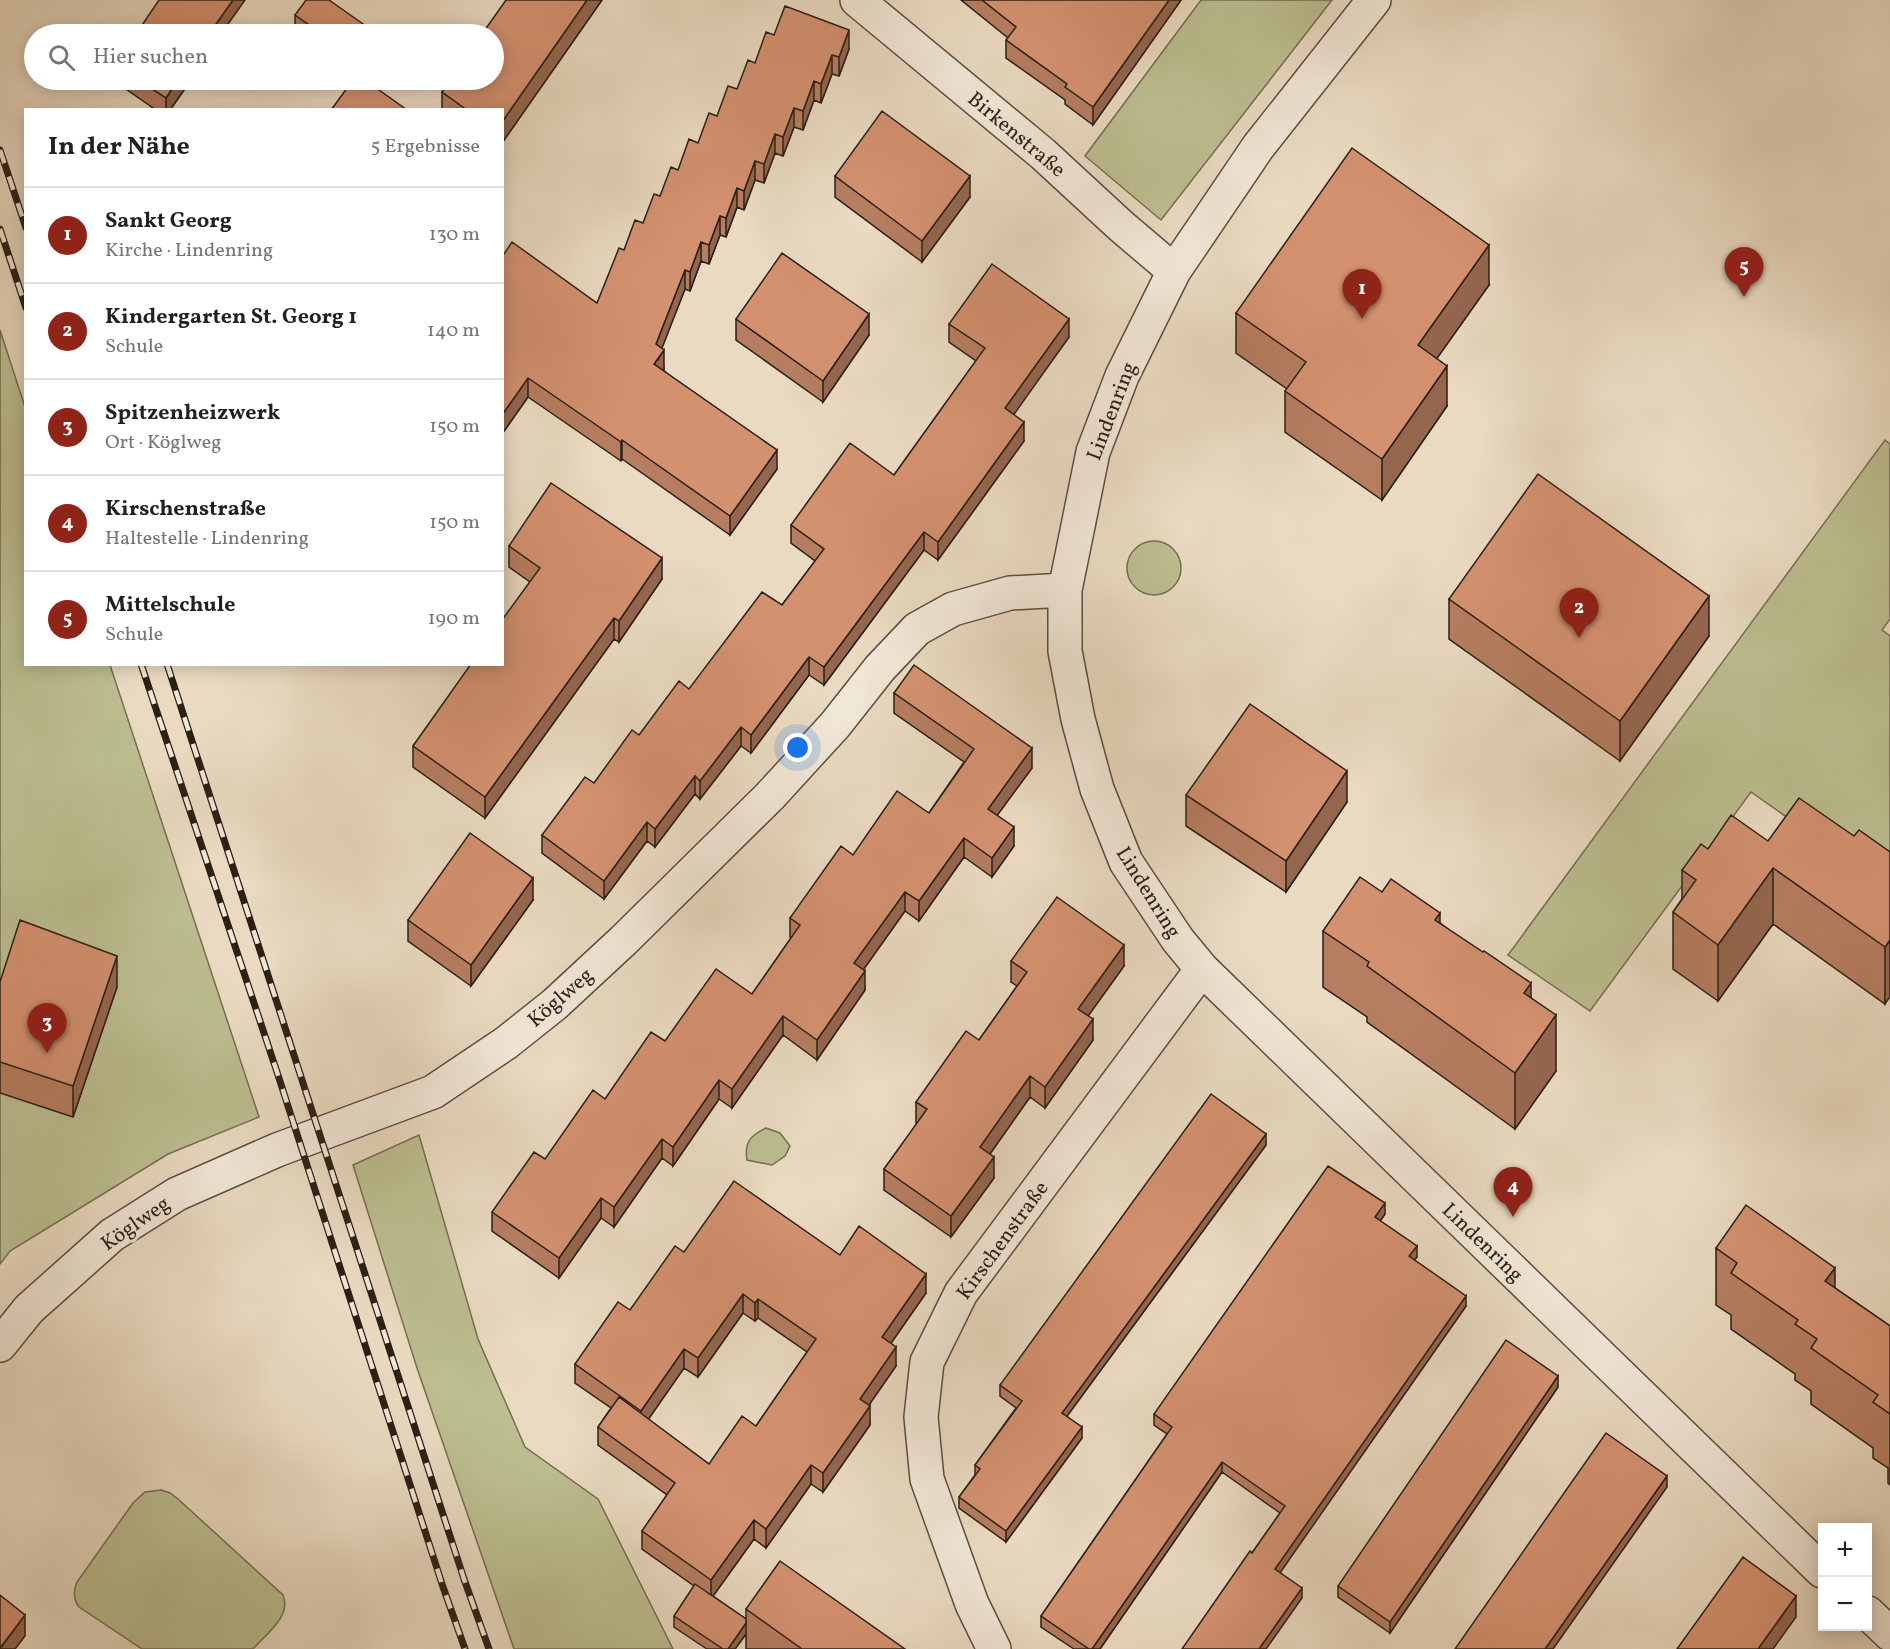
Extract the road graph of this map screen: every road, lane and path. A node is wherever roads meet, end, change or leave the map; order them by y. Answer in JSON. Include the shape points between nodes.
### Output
{"nodes":[{"id":1,"x":857,"y":0,"type":"edge"},
{"id":2,"x":1374,"y":0,"type":"edge"},
{"id":3,"x":1174,"y":271,"type":"junction"},
{"id":4,"x":1065,"y":590,"type":"junction"},
{"id":5,"x":1202,"y":969,"type":"junction"},
{"id":6,"x":0,"y":1345,"type":"edge"},
{"id":7,"x":1818,"y":1567,"type":"edge"},
{"id":8,"x":1872,"y":1617,"type":"edge"},
{"id":9,"x":1890,"y":1634,"type":"edge"},
{"id":10,"x":993,"y":1649,"type":"edge"}],
"edges":[{"from":1,"to":3,"type":"street","name":"Birkenstraße","via":[[1043,154]]},
{"from":2,"to":3,"type":"street","name":"Lindenring","via":[[1258,147]]},
{"from":3,"to":4,"type":"street","name":"Lindenring","via":[[1122,376],[1093,452]]},
{"from":4,"to":5,"type":"street","name":"Lindenring","via":[[1065,651],[1097,789],[1126,862]]},
{"from":4,"to":6,"type":"street","name":"Köglweg","via":[[1010,593],[953,609],[917,629],[770,796],[624,940],[506,1043],[433,1092],[277,1150],[177,1194],[112,1235],[29,1309]]},
{"from":5,"to":7,"type":"street","name":"Lindenring"},
{"from":5,"to":10,"type":"street","name":"Kirschenstraße","via":[[961,1293],[927,1362],[921,1417],[927,1479],[972,1604]]},
{"from":8,"to":9,"type":"street"}]}
